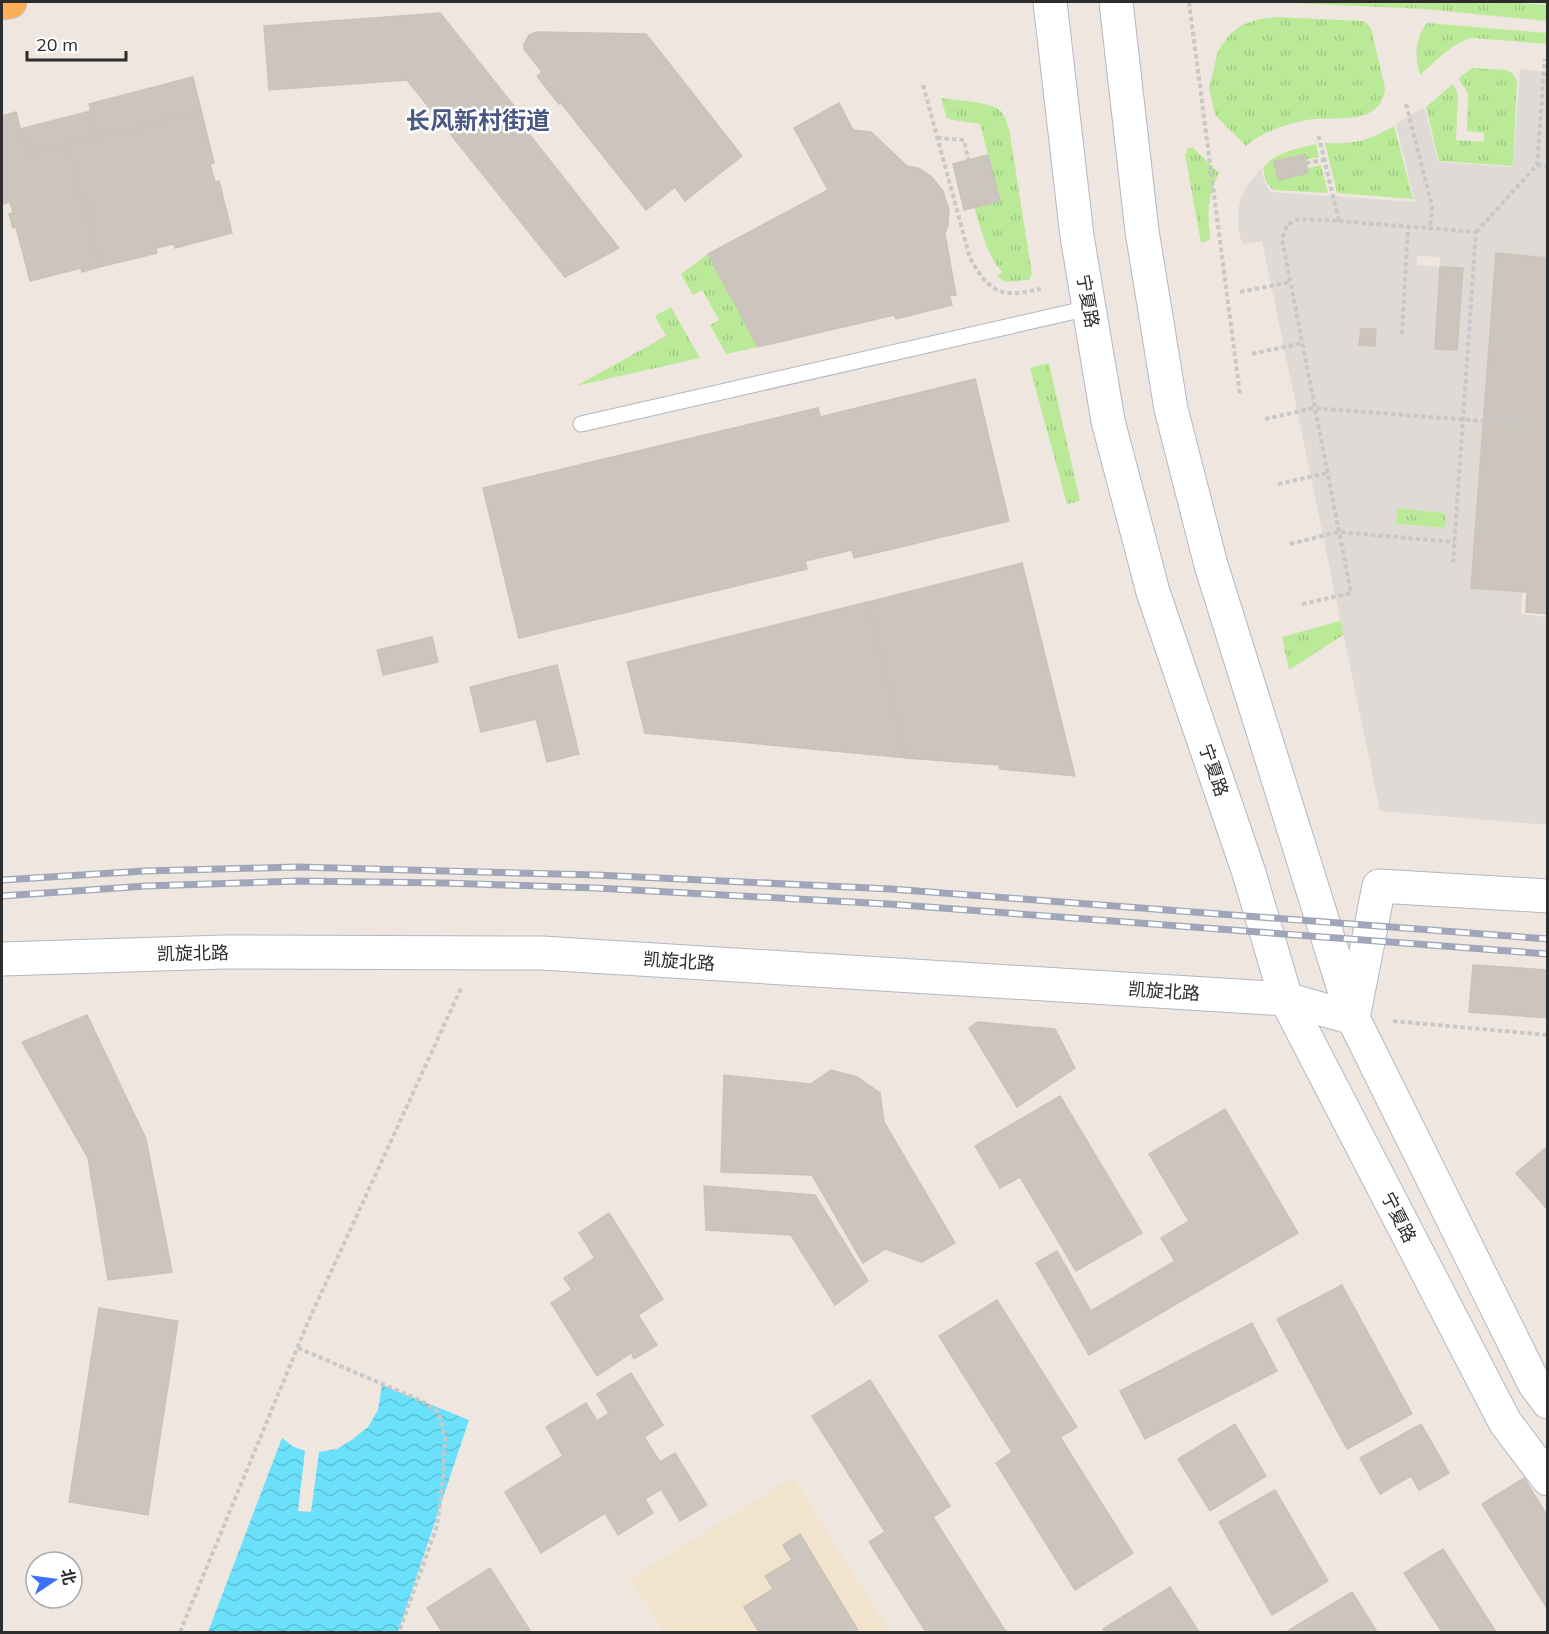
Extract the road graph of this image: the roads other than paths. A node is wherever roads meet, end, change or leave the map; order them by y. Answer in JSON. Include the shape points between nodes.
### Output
{"nodes":[{"id":1,"x":10,"y":2,"type":"edge"},
{"id":2,"x":1050,"y":2,"type":"edge"},
{"id":3,"x":1116,"y":2,"type":"edge"},
{"id":4,"x":2,"y":3,"type":"edge"},
{"id":5,"x":1089,"y":308,"type":"junction"},
{"id":6,"x":580,"y":424,"type":"dead end"},
{"id":7,"x":1548,"y":896,"type":"edge"},
{"id":8,"x":2,"y":959,"type":"edge"},
{"id":9,"x":1286,"y":999,"type":"junction"},
{"id":10,"x":1353,"y":1018,"type":"junction"},
{"id":11,"x":1548,"y":1402,"type":"edge"},
{"id":12,"x":1548,"y":1479,"type":"edge"}],
"edges":[{"from":1,"to":4,"type":"highway"},
{"from":2,"to":5,"type":"main road","name":"宁夏路"},
{"from":3,"to":10,"type":"main road","via":[[1142,231],[1172,409],[1211,565]]},
{"from":5,"to":6,"type":"lane"},
{"from":5,"to":9,"type":"main road","name":"宁夏路","via":[[1108,421],[1153,592],[1249,873]]},
{"from":7,"to":10,"type":"main road","via":[[1379,886]]},
{"from":8,"to":9,"type":"main road","name":"凯旋北路","via":[[224,952],[566,954]]},
{"from":9,"to":10,"type":"main road","name":"凯旋北路"},
{"from":9,"to":12,"type":"main road","name":"宁夏路","via":[[1505,1422]]},
{"from":10,"to":11,"type":"main road","via":[[1534,1383]]}]}
